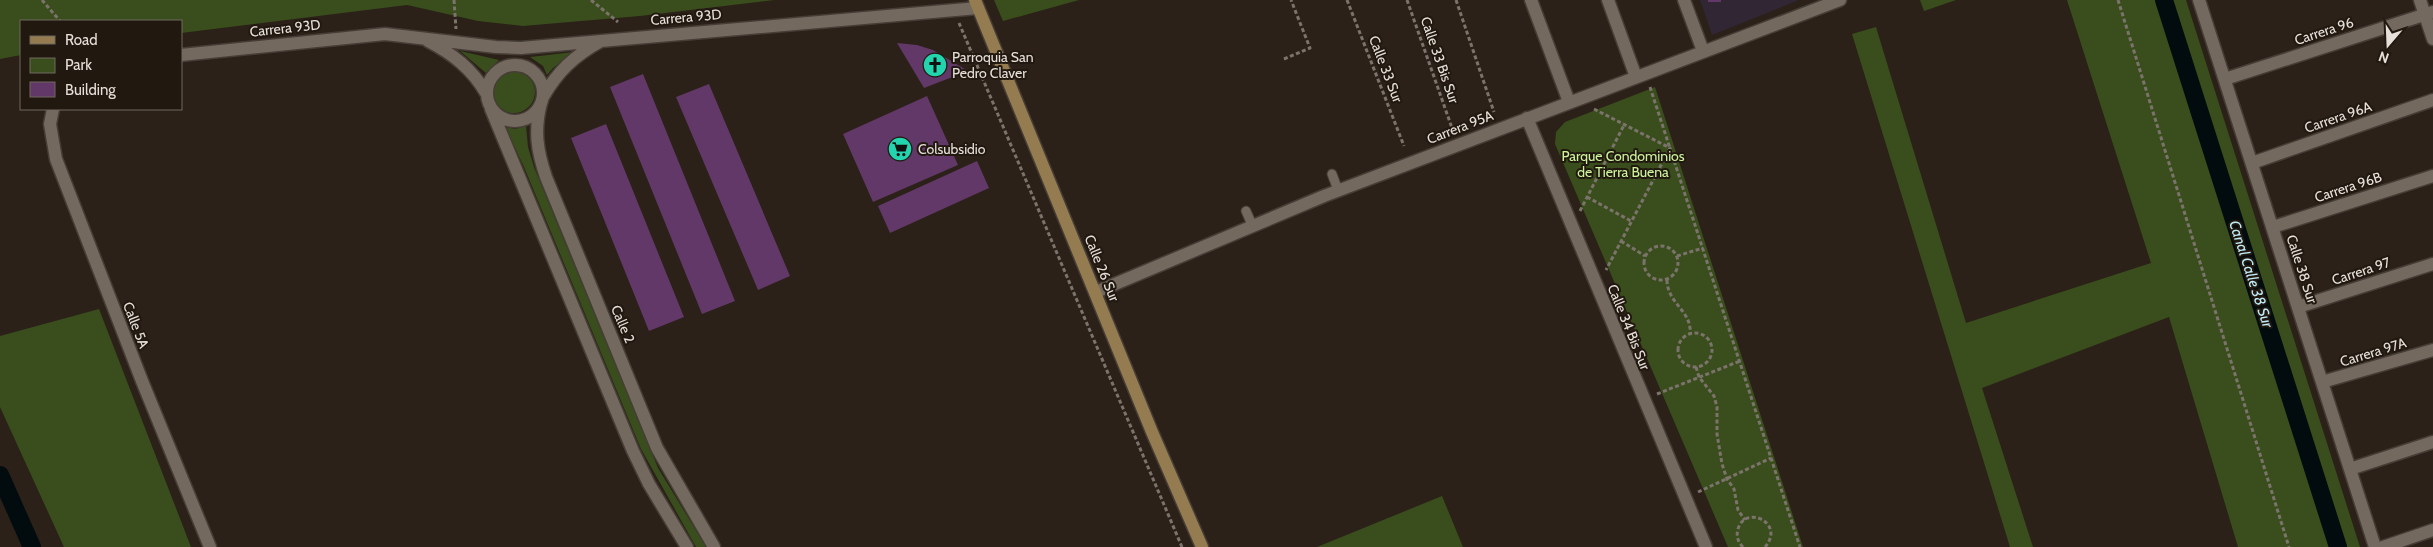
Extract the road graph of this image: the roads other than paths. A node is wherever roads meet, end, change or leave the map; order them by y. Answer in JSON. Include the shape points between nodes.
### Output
{"nodes":[{"id":1,"x":1532,"y":0,"type":"edge"},
{"id":2,"x":1608,"y":0,"type":"edge"},
{"id":3,"x":1684,"y":0,"type":"edge"},
{"id":4,"x":1840,"y":0,"type":"edge"},
{"id":5,"x":2199,"y":0,"type":"edge"},
{"id":6,"x":2420,"y":0,"type":"edge"},
{"id":7,"x":977,"y":4,"type":"edge"},
{"id":8,"x":2429,"y":13,"type":"edge"},
{"id":9,"x":422,"y":37,"type":"junction"},
{"id":10,"x":605,"y":39,"type":"junction"},
{"id":11,"x":2433,"y":39,"type":"edge"},
{"id":12,"x":536,"y":46,"type":"junction"},
{"id":13,"x":496,"y":48,"type":"junction"},
{"id":14,"x":1703,"y":51,"type":"junction"},
{"id":15,"x":182,"y":55,"type":"edge"},
{"id":16,"x":514,"y":56,"type":"junction"},
{"id":17,"x":529,"y":68,"type":"junction"},
{"id":18,"x":497,"y":70,"type":"junction"},
{"id":19,"x":1636,"y":76,"type":"junction"},
{"id":20,"x":2225,"y":79,"type":"junction"},
{"id":21,"x":486,"y":93,"type":"junction"},
{"id":22,"x":542,"y":100,"type":"junction"},
{"id":23,"x":2433,"y":100,"type":"edge"},
{"id":24,"x":1568,"y":102,"type":"junction"},
{"id":25,"x":491,"y":109,"type":"junction"},
{"id":26,"x":52,"y":110,"type":"edge"},
{"id":27,"x":1527,"y":118,"type":"junction"},
{"id":28,"x":2252,"y":163,"type":"junction"},
{"id":29,"x":1332,"y":174,"type":"dead end"},
{"id":30,"x":2433,"y":176,"type":"edge"},
{"id":31,"x":1338,"y":190,"type":"junction"},
{"id":32,"x":1246,"y":212,"type":"dead end"},
{"id":33,"x":1253,"y":227,"type":"junction"},
{"id":34,"x":2273,"y":227,"type":"junction"},
{"id":35,"x":2433,"y":264,"type":"edge"},
{"id":36,"x":1096,"y":292,"type":"junction"},
{"id":37,"x":2298,"y":307,"type":"junction"},
{"id":38,"x":2433,"y":350,"type":"edge"},
{"id":39,"x":2322,"y":382,"type":"junction"},
{"id":40,"x":2433,"y":442,"type":"edge"},
{"id":41,"x":2350,"y":470,"type":"junction"},
{"id":42,"x":2433,"y":530,"type":"edge"},
{"id":43,"x":210,"y":547,"type":"edge"},
{"id":44,"x":687,"y":547,"type":"edge"},
{"id":45,"x":714,"y":547,"type":"edge"},
{"id":46,"x":1202,"y":547,"type":"edge"},
{"id":47,"x":1706,"y":547,"type":"edge"},
{"id":48,"x":2375,"y":547,"type":"edge"},
{"id":49,"x":2383,"y":547,"type":"edge"}],
"edges":[{"from":1,"to":24,"type":"street"},
{"from":2,"to":19,"type":"street"},
{"from":3,"to":14,"type":"street"},
{"from":4,"to":14,"type":"street","name":"Carrera 95A"},
{"from":5,"to":20,"type":"street","name":"Calle 38 Sur"},
{"from":6,"to":8,"type":"street"},
{"from":7,"to":10,"type":"street","name":"Carrera 93D","via":[[953,10]]},
{"from":7,"to":36,"type":"street","name":"Calle 26 Sur"},
{"from":8,"to":11,"type":"street"},
{"from":8,"to":20,"type":"street","name":"Carrera 96"},
{"from":9,"to":13,"type":"street","name":"Carrera 93D"},
{"from":9,"to":15,"type":"street","name":"Carrera 93D","via":[[385,34]]},
{"from":9,"to":21,"type":"street","name":"Carrera 93D","via":[[458,60],[476,77]]},
{"from":10,"to":12,"type":"street","name":"Carrera 93D"},
{"from":10,"to":22,"type":"street","name":"Carrera 93D","via":[[582,51],[564,66]]},
{"from":12,"to":13,"type":"street","name":"Carrera 93D"},
{"from":12,"to":16,"type":"street","name":"Carrera 93D"},
{"from":13,"to":16,"type":"street","name":"Carrera 93D"},
{"from":14,"to":19,"type":"street","name":"Carrera 95A"},
{"from":16,"to":17,"type":"street","name":"Carrera 93D"},
{"from":16,"to":18,"type":"street","name":"Carrera 93D"},
{"from":17,"to":18,"type":"street","via":[[513,64]]},
{"from":17,"to":22,"type":"street","via":[[540,80]]},
{"from":18,"to":21,"type":"street","via":[[487,85]]},
{"from":19,"to":24,"type":"street","name":"Carrera 95A"},
{"from":20,"to":28,"type":"street","name":"Calle 38 Sur"},
{"from":21,"to":25,"type":"street"},
{"from":22,"to":25,"type":"street","via":[[532,115],[518,121],[503,118]]},
{"from":22,"to":45,"type":"street","name":"Calle 2","via":[[536,122],[538,157],[657,448]]},
{"from":23,"to":28,"type":"street","name":"Carrera 96A"},
{"from":24,"to":27,"type":"street","name":"Carrera 95A"},
{"from":25,"to":44,"type":"street","via":[[633,451]]},
{"from":26,"to":43,"type":"street","name":"Calle 5A","via":[[50,124],[56,159]]},
{"from":27,"to":31,"type":"street","name":"Carrera 95A"},
{"from":27,"to":47,"type":"street","name":"Calle 34 Bis Sur"},
{"from":28,"to":34,"type":"street","name":"Calle 38 Sur"},
{"from":29,"to":31,"type":"lane"},
{"from":30,"to":34,"type":"street","name":"Carrera 96B"},
{"from":31,"to":33,"type":"street","name":"Carrera 95A"},
{"from":32,"to":33,"type":"lane"},
{"from":33,"to":36,"type":"street","name":"Carrera 95A"},
{"from":34,"to":37,"type":"street","name":"Calle 38 Sur"},
{"from":35,"to":37,"type":"street","name":"Carrera 97"},
{"from":36,"to":46,"type":"street","name":"Calle 26 Sur"},
{"from":37,"to":39,"type":"street","name":"Calle 38 Sur"},
{"from":38,"to":39,"type":"street","name":"Carrera 97A"},
{"from":39,"to":41,"type":"street","name":"Calle 38 Sur"},
{"from":40,"to":41,"type":"street"},
{"from":41,"to":48,"type":"street","name":"Calle 38 Sur"},
{"from":42,"to":49,"type":"street"}]}
